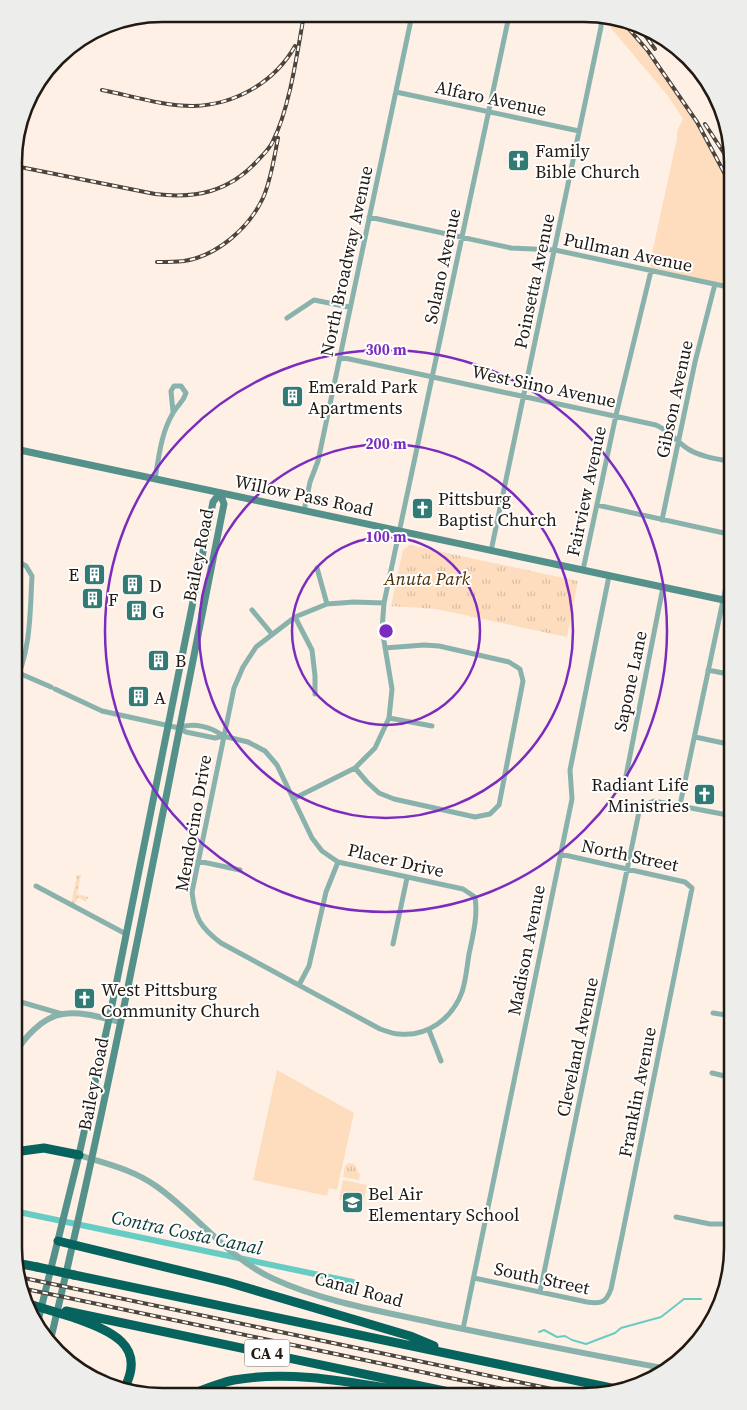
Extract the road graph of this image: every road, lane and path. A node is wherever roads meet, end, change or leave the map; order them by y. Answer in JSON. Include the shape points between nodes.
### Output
{"nodes":[{"id":1,"x":411,"y":22,"type":"edge"},
{"id":2,"x":508,"y":22,"type":"edge"},
{"id":3,"x":601,"y":24,"type":"edge"},
{"id":4,"x":396,"y":92,"type":"junction"},
{"id":5,"x":488,"y":112,"type":"junction"},
{"id":6,"x":579,"y":131,"type":"junction"},
{"id":7,"x":369,"y":217,"type":"junction"},
{"id":8,"x":462,"y":236,"type":"junction"},
{"id":9,"x":554,"y":250,"type":"junction"},
{"id":10,"x":650,"y":271,"type":"junction"},
{"id":11,"x":715,"y":284,"type":"junction"},
{"id":12,"x":724,"y":286,"type":"edge"},
{"id":13,"x":349,"y":308,"type":"junction"},
{"id":14,"x":288,"y":318,"type":"dead end"},
{"id":15,"x":340,"y":357,"type":"junction"},
{"id":16,"x":433,"y":376,"type":"junction"},
{"id":17,"x":523,"y":395,"type":"junction"},
{"id":18,"x":173,"y":412,"type":"junction"},
{"id":19,"x":616,"y":415,"type":"junction"},
{"id":20,"x":679,"y":441,"type":"junction"},
{"id":21,"x":22,"y":450,"type":"edge"},
{"id":22,"x":724,"y":460,"type":"edge"},
{"id":23,"x":156,"y":479,"type":"junction"},
{"id":24,"x":220,"y":493,"type":"junction"},
{"id":25,"x":597,"y":505,"type":"junction"},
{"id":26,"x":304,"y":511,"type":"junction"},
{"id":27,"x":662,"y":520,"type":"junction"},
{"id":28,"x":400,"y":531,"type":"junction"},
{"id":29,"x":724,"y":533,"type":"edge"},
{"id":30,"x":491,"y":551,"type":"junction"},
{"id":31,"x":22,"y":564,"type":"edge"},
{"id":32,"x":317,"y":568,"type":"dead end"},
{"id":33,"x":583,"y":570,"type":"junction"},
{"id":34,"x":609,"y":576,"type":"junction"},
{"id":35,"x":663,"y":587,"type":"junction"},
{"id":36,"x":724,"y":591,"type":"edge"},
{"id":37,"x":722,"y":600,"type":"junction"},
{"id":38,"x":327,"y":604,"type":"junction"},
{"id":39,"x":384,"y":604,"type":"junction"},
{"id":40,"x":252,"y":610,"type":"dead end"},
{"id":41,"x":295,"y":617,"type":"junction"},
{"id":42,"x":272,"y":634,"type":"junction"},
{"id":43,"x":385,"y":648,"type":"junction"},
{"id":44,"x":22,"y":662,"type":"edge"},
{"id":45,"x":708,"y":670,"type":"junction"},
{"id":46,"x":724,"y":673,"type":"edge"},
{"id":47,"x":22,"y":674,"type":"edge"},
{"id":48,"x":315,"y":694,"type":"dead end"},
{"id":49,"x":389,"y":718,"type":"junction"},
{"id":50,"x":168,"y":726,"type":"junction"},
{"id":51,"x":432,"y":726,"type":"dead end"},
{"id":52,"x":179,"y":728,"type":"junction"},
{"id":53,"x":223,"y":736,"type":"junction"},
{"id":54,"x":694,"y":737,"type":"junction"},
{"id":55,"x":724,"y":743,"type":"edge"},
{"id":56,"x":355,"y":768,"type":"junction"},
{"id":57,"x":625,"y":781,"type":"dead end"},
{"id":58,"x":293,"y":799,"type":"junction"},
{"id":59,"x":680,"y":805,"type":"junction"},
{"id":60,"x":724,"y":814,"type":"edge"},
{"id":61,"x":560,"y":854,"type":"junction"},
{"id":62,"x":198,"y":862,"type":"junction"},
{"id":63,"x":338,"y":862,"type":"junction"},
{"id":64,"x":627,"y":869,"type":"junction"},
{"id":65,"x":240,"y":870,"type":"dead end"},
{"id":66,"x":407,"y":878,"type":"junction"},
{"id":67,"x":36,"y":886,"type":"dead end"},
{"id":68,"x":692,"y":888,"type":"joint"},
{"id":69,"x":475,"y":897,"type":"joint"},
{"id":70,"x":126,"y":934,"type":"junction"},
{"id":71,"x":392,"y":944,"type":"dead end"},
{"id":72,"x":299,"y":985,"type":"junction"},
{"id":73,"x":22,"y":1002,"type":"edge"},
{"id":74,"x":713,"y":1013,"type":"dead end"},
{"id":75,"x":62,"y":1014,"type":"junction"},
{"id":76,"x":724,"y":1015,"type":"edge"},
{"id":77,"x":109,"y":1019,"type":"junction"},
{"id":78,"x":120,"y":1022,"type":"junction"},
{"id":79,"x":429,"y":1030,"type":"junction"},
{"id":80,"x":22,"y":1043,"type":"edge"},
{"id":81,"x":441,"y":1061,"type":"dead end"},
{"id":82,"x":712,"y":1073,"type":"dead end"},
{"id":83,"x":724,"y":1076,"type":"edge"},
{"id":84,"x":22,"y":1151,"type":"edge"},
{"id":85,"x":79,"y":1154,"type":"junction"},
{"id":86,"x":93,"y":1159,"type":"junction"},
{"id":87,"x":676,"y":1218,"type":"dead end"},
{"id":88,"x":724,"y":1224,"type":"edge"},
{"id":89,"x":58,"y":1241,"type":"junction"},
{"id":90,"x":73,"y":1244,"type":"junction"},
{"id":91,"x":24,"y":1265,"type":"edge"},
{"id":92,"x":474,"y":1278,"type":"junction"},
{"id":93,"x":540,"y":1292,"type":"junction"},
{"id":94,"x":605,"y":1300,"type":"joint"},
{"id":95,"x":35,"y":1305,"type":"edge"},
{"id":96,"x":36,"y":1306,"type":"edge"},
{"id":97,"x":40,"y":1314,"type":"edge"},
{"id":98,"x":463,"y":1329,"type":"junction"},
{"id":99,"x":52,"y":1333,"type":"edge"},
{"id":100,"x":455,"y":1355,"type":"junction"},
{"id":101,"x":657,"y":1367,"type":"edge"},
{"id":102,"x":126,"y":1383,"type":"edge"},
{"id":103,"x":603,"y":1386,"type":"edge"},
{"id":104,"x":208,"y":1388,"type":"edge"},
{"id":105,"x":381,"y":1388,"type":"edge"},
{"id":106,"x":430,"y":1388,"type":"edge"}],
"edges":[{"from":1,"to":4,"type":"street","name":"North Broadway Avenue"},
{"from":2,"to":5,"type":"street","name":"Solano Avenue"},
{"from":3,"to":6,"type":"street","name":"Poinsetta Avenue"},
{"from":4,"to":5,"type":"street","name":"Alfaro Avenue"},
{"from":4,"to":7,"type":"street","name":"North Broadway Avenue"},
{"from":5,"to":6,"type":"street","name":"Alfaro Avenue"},
{"from":5,"to":8,"type":"street","name":"Solano Avenue"},
{"from":6,"to":9,"type":"street","name":"Poinsetta Avenue"},
{"from":7,"to":8,"type":"street","name":"Pullman Avenue"},
{"from":7,"to":13,"type":"street","name":"North Broadway Avenue"},
{"from":8,"to":9,"type":"street","name":"Pullman Avenue","via":[[511,248]]},
{"from":8,"to":16,"type":"street","name":"Solano Avenue"},
{"from":9,"to":10,"type":"street","name":"Pullman Avenue"},
{"from":9,"to":17,"type":"street","name":"Poinsetta Avenue"},
{"from":10,"to":11,"type":"street","name":"Pullman Avenue"},
{"from":10,"to":19,"type":"street","name":"Fairview Avenue"},
{"from":11,"to":12,"type":"street","name":"Pullman Avenue"},
{"from":11,"to":20,"type":"street","name":"Gibson Avenue"},
{"from":13,"to":14,"type":"street","via":[[314,300]]},
{"from":13,"to":15,"type":"street","name":"North Broadway Avenue"},
{"from":15,"to":16,"type":"street","name":"West Siino Avenue"},
{"from":15,"to":26,"type":"street","name":"North Broadway Avenue"},
{"from":16,"to":17,"type":"street","name":"West Siino Avenue"},
{"from":16,"to":28,"type":"street","name":"Solano Avenue"},
{"from":17,"to":19,"type":"street","name":"West Siino Avenue"},
{"from":17,"to":30,"type":"street","name":"Poinsetta Avenue"},
{"from":18,"to":18,"type":"street","via":[[184,401],[186,393],[181,386],[174,386],[171,391]]},
{"from":18,"to":23,"type":"street","via":[[161,440]]},
{"from":19,"to":20,"type":"street","name":"West Siino Avenue","via":[[656,425]]},
{"from":19,"to":25,"type":"street","name":"Fairview Avenue"},
{"from":20,"to":22,"type":"street","name":"West Siino Avenue","via":[[697,454]]},
{"from":20,"to":27,"type":"street","name":"Gibson Avenue"},
{"from":21,"to":23,"type":"main road","name":"Willow Pass Road"},
{"from":23,"to":24,"type":"main road","name":"Willow Pass Road"},
{"from":24,"to":26,"type":"main road","name":"Willow Pass Road"},
{"from":24,"to":50,"type":"main road","name":"Bailey Road","via":[[213,502]]},
{"from":24,"to":52,"type":"main road","name":"Bailey Road","via":[[224,504]]},
{"from":25,"to":27,"type":"street"},
{"from":25,"to":33,"type":"street","name":"Fairview Avenue"},
{"from":26,"to":28,"type":"main road","name":"Willow Pass Road"},
{"from":27,"to":29,"type":"street"},
{"from":28,"to":30,"type":"main road","name":"Willow Pass Road"},
{"from":28,"to":39,"type":"street","name":"Solano Avenue"},
{"from":30,"to":33,"type":"main road","name":"Willow Pass Road"},
{"from":31,"to":44,"type":"street","via":[[32,576]]},
{"from":32,"to":38,"type":"street"},
{"from":33,"to":34,"type":"main road","name":"Willow Pass Road"},
{"from":34,"to":35,"type":"main road","name":"Willow Pass Road"},
{"from":34,"to":61,"type":"street","name":"Madison Avenue","via":[[570,770],[572,799]]},
{"from":35,"to":37,"type":"main road","name":"Willow Pass Road"},
{"from":35,"to":57,"type":"street","name":"Sapone Lane"},
{"from":36,"to":37,"type":"street"},
{"from":37,"to":45,"type":"street"},
{"from":38,"to":39,"type":"street","name":"Mendocino Drive"},
{"from":38,"to":41,"type":"street","name":"Mendocino Drive"},
{"from":39,"to":43,"type":"street","name":"Solano Avenue","via":[[382,629]]},
{"from":40,"to":42,"type":"street"},
{"from":41,"to":42,"type":"street","name":"Mendocino Drive"},
{"from":41,"to":48,"type":"street","via":[[312,650]]},
{"from":42,"to":53,"type":"street","name":"Mendocino Drive","via":[[256,647],[243,667],[234,688]]},
{"from":43,"to":49,"type":"street","name":"Solano Avenue","via":[[392,689]]},
{"from":43,"to":56,"type":"street","via":[[439,646],[509,662],[520,669],[523,681],[499,805],[490,814],[476,817],[394,800],[379,793]]},
{"from":45,"to":46,"type":"street"},
{"from":45,"to":54,"type":"street"},
{"from":47,"to":50,"type":"street","name":"Placer Drive","via":[[102,711]]},
{"from":49,"to":51,"type":"street"},
{"from":49,"to":56,"type":"street","name":"Solano Avenue","via":[[374,748]]},
{"from":50,"to":52,"type":"street","name":"Placer Drive"},
{"from":50,"to":70,"type":"main road","name":"Bailey Road"},
{"from":52,"to":53,"type":"street","name":"Placer Drive","via":[[187,724],[215,730]]},
{"from":52,"to":78,"type":"main road","name":"Bailey Road"},
{"from":53,"to":58,"type":"street","name":"Placer Drive","via":[[248,742],[264,751],[277,766]]},
{"from":53,"to":62,"type":"street","name":"Mendocino Drive"},
{"from":54,"to":55,"type":"street"},
{"from":54,"to":59,"type":"street"},
{"from":56,"to":58,"type":"street","name":"Solano Avenue"},
{"from":58,"to":63,"type":"street","name":"Placer Drive","via":[[312,838],[322,851]]},
{"from":59,"to":60,"type":"street"},
{"from":59,"to":64,"type":"street","name":"Cleveland Avenue","via":[[654,801],[640,807]]},
{"from":61,"to":64,"type":"street","name":"North Street"},
{"from":61,"to":92,"type":"street","name":"Madison Avenue"},
{"from":62,"to":65,"type":"street"},
{"from":62,"to":72,"type":"street","name":"Mendocino Drive","via":[[192,892],[194,906],[206,931],[222,944]]},
{"from":63,"to":66,"type":"street","name":"Placer Drive"},
{"from":63,"to":72,"type":"street","via":[[326,892],[309,966]]},
{"from":64,"to":68,"type":"street","name":"North Street","via":[[685,882]]},
{"from":64,"to":93,"type":"street","name":"Cleveland Avenue"},
{"from":66,"to":69,"type":"street","name":"Placer Drive","via":[[463,889]]},
{"from":66,"to":71,"type":"street"},
{"from":67,"to":70,"type":"street"},
{"from":68,"to":94,"type":"street","name":"Franklin Avenue","via":[[613,1280]]},
{"from":69,"to":79,"type":"street","name":"Mendocino Drive","via":[[478,911],[462,992],[444,1020]]},
{"from":70,"to":77,"type":"main road","name":"Bailey Road"},
{"from":72,"to":79,"type":"street","name":"Mendocino Drive","via":[[397,1034]]},
{"from":73,"to":75,"type":"street"},
{"from":74,"to":76,"type":"street"},
{"from":75,"to":77,"type":"street"},
{"from":75,"to":80,"type":"street","via":[[43,1022]]},
{"from":77,"to":78,"type":"street"},
{"from":77,"to":85,"type":"main road","name":"Bailey Road"},
{"from":78,"to":86,"type":"main road","name":"Bailey Road"},
{"from":79,"to":81,"type":"street"},
{"from":82,"to":83,"type":"street"},
{"from":84,"to":85,"type":"highway","via":[[44,1148]]},
{"from":85,"to":86,"type":"street","name":"Canal Road"},
{"from":85,"to":89,"type":"main road","name":"Bailey Road"},
{"from":86,"to":90,"type":"main road","name":"Bailey Road"},
{"from":86,"to":98,"type":"street","name":"Canal Road","via":[[142,1177],[169,1195],[249,1266],[273,1279],[360,1306]]},
{"from":87,"to":88,"type":"street"},
{"from":89,"to":90,"type":"highway"},
{"from":89,"to":97,"type":"main road","name":"Bailey Road"},
{"from":90,"to":99,"type":"main road","name":"Bailey Road"},
{"from":90,"to":100,"type":"highway","via":[[253,1290],[410,1336]]},
{"from":91,"to":100,"type":"highway","number":"CA 4","bridge":true},
{"from":92,"to":93,"type":"street","name":"South Street"},
{"from":92,"to":98,"type":"street","name":"Madison Avenue"},
{"from":93,"to":94,"type":"street","name":"South Street","via":[[595,1303]]},
{"from":95,"to":106,"type":"highway","number":"CA 4","bridge":true},
{"from":96,"to":102,"type":"highway","bridge":true,"via":[[75,1318],[121,1340],[129,1356],[130,1373]]},
{"from":98,"to":101,"type":"street","name":"Canal Road"},
{"from":100,"to":103,"type":"highway","number":"CA 4"},
{"from":104,"to":105,"type":"highway","via":[[232,1380],[269,1376]]}]}
